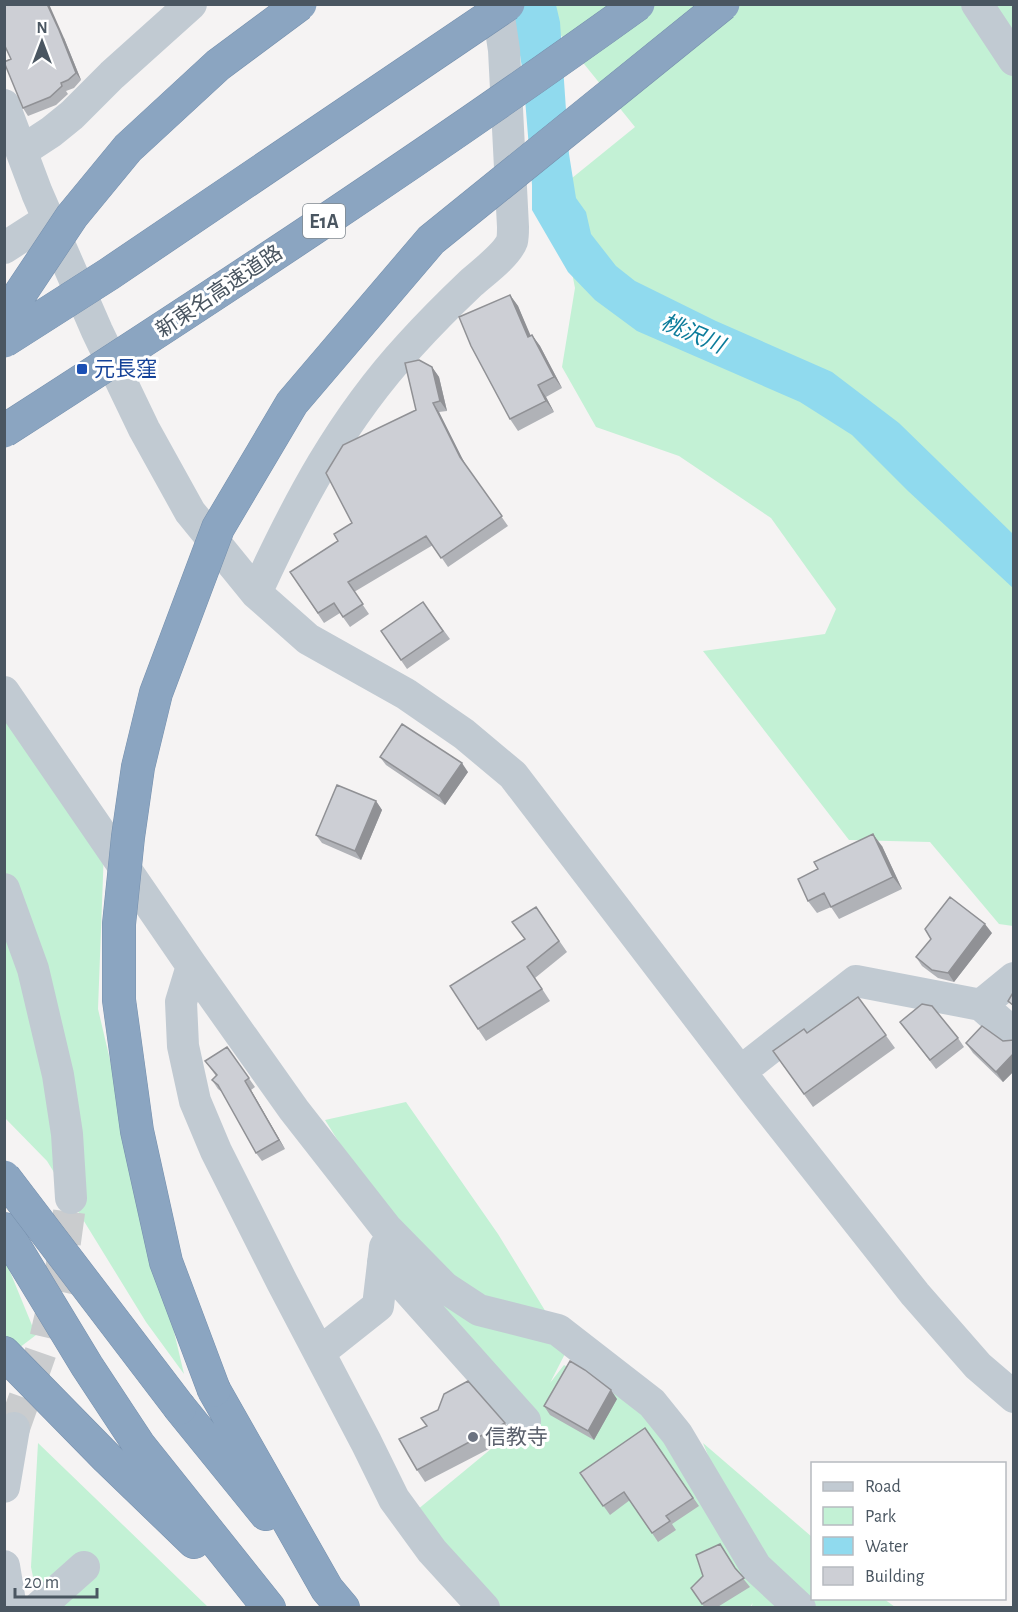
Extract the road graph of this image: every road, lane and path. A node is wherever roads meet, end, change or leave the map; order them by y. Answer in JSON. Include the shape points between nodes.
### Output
{"nodes":[{"id":1,"x":191,"y":4,"type":"edge"},
{"id":2,"x":300,"y":4,"type":"edge"},
{"id":3,"x":497,"y":4,"type":"edge"},
{"id":4,"x":508,"y":4,"type":"edge"},
{"id":5,"x":638,"y":4,"type":"edge"},
{"id":6,"x":723,"y":4,"type":"edge"},
{"id":7,"x":977,"y":4,"type":"edge"},
{"id":8,"x":1014,"y":60,"type":"edge"},
{"id":9,"x":4,"y":105,"type":"edge"},
{"id":10,"x":22,"y":151,"type":"junction"},
{"id":11,"x":49,"y":219,"type":"junction"},
{"id":12,"x":4,"y":248,"type":"edge"},
{"id":13,"x":4,"y":322,"type":"edge"},
{"id":14,"x":4,"y":341,"type":"edge"},
{"id":15,"x":4,"y":431,"type":"edge"},
{"id":16,"x":256,"y":593,"type":"junction"},
{"id":17,"x":4,"y":692,"type":"edge"},
{"id":18,"x":4,"y":889,"type":"edge"},
{"id":19,"x":192,"y":966,"type":"junction"},
{"id":20,"x":1014,"y":978,"type":"edge"},
{"id":21,"x":981,"y":1005,"type":"junction"},
{"id":22,"x":1014,"y":1034,"type":"edge"},
{"id":23,"x":741,"y":1071,"type":"junction"},
{"id":24,"x":4,"y":1176,"type":"edge"},
{"id":25,"x":71,"y":1198,"type":"tunnel mouth"},
{"id":26,"x":4,"y":1229,"type":"edge"},
{"id":27,"x":387,"y":1229,"type":"junction"},
{"id":28,"x":383,"y":1262,"type":"junction"},
{"id":29,"x":320,"y":1352,"type":"junction"},
{"id":30,"x":4,"y":1353,"type":"edge"},
{"id":31,"x":1014,"y":1397,"type":"edge"},
{"id":32,"x":525,"y":1421,"type":"dead end"},
{"id":33,"x":14,"y":1428,"type":"tunnel mouth"},
{"id":34,"x":4,"y":1487,"type":"edge"},
{"id":35,"x":4,"y":1566,"type":"edge"},
{"id":36,"x":84,"y":1567,"type":"dead end"},
{"id":37,"x":335,"y":1598,"type":"edge"},
{"id":38,"x":11,"y":1608,"type":"edge"},
{"id":39,"x":38,"y":1608,"type":"edge"},
{"id":40,"x":262,"y":1608,"type":"edge"},
{"id":41,"x":269,"y":1608,"type":"edge"},
{"id":42,"x":484,"y":1608,"type":"edge"},
{"id":43,"x":800,"y":1608,"type":"edge"}],
"edges":[{"from":1,"to":10,"type":"street","via":[[72,115]]},
{"from":2,"to":13,"type":"highway","bridge":true,"via":[[218,65],[128,148],[72,216]]},
{"from":3,"to":16,"type":"street","via":[[504,50],[512,242],[410,346],[360,404],[290,519]]},
{"from":4,"to":14,"type":"highway","bridge":true},
{"from":5,"to":15,"type":"highway","name":"新東名高速道路","number":"E1A","bridge":true,"via":[[495,107]]},
{"from":6,"to":37,"type":"highway","bridge":true,"via":[[431,240],[292,403],[218,528],[156,693],[138,767],[119,924],[119,1000],[137,1131],[166,1262],[214,1390]]},
{"from":7,"to":8,"type":"street"},
{"from":9,"to":10,"type":"street"},
{"from":10,"to":11,"type":"street"},
{"from":11,"to":12,"type":"street"},
{"from":11,"to":16,"type":"street","via":[[150,440],[190,512]]},
{"from":16,"to":23,"type":"street","via":[[309,639],[406,694],[464,734],[513,775]]},
{"from":17,"to":19,"type":"street"},
{"from":18,"to":25,"type":"street","via":[[33,969],[58,1075]]},
{"from":19,"to":27,"type":"street","via":[[294,1110]]},
{"from":19,"to":29,"type":"street","via":[[181,1002],[183,1046],[195,1101],[216,1151]]},
{"from":20,"to":21,"type":"street"},
{"from":21,"to":22,"type":"street"},
{"from":21,"to":23,"type":"street","via":[[856,981]]},
{"from":23,"to":31,"type":"street","via":[[915,1294],[978,1366]]},
{"from":24,"to":37,"type":"highway","bridge":true,"via":[[180,1408]]},
{"from":26,"to":41,"type":"highway","via":[[139,1445]]},
{"from":27,"to":28,"type":"street"},
{"from":27,"to":43,"type":"street","via":[[444,1287],[479,1310],[558,1330],[652,1403],[677,1434],[756,1567]]},
{"from":28,"to":29,"type":"street","via":[[378,1306]]},
{"from":28,"to":32,"type":"street"},
{"from":29,"to":42,"type":"street","via":[[394,1499],[432,1551]]},
{"from":30,"to":40,"type":"highway"},
{"from":33,"to":34,"type":"street"},
{"from":35,"to":38,"type":"street"},
{"from":36,"to":39,"type":"street"}]}
